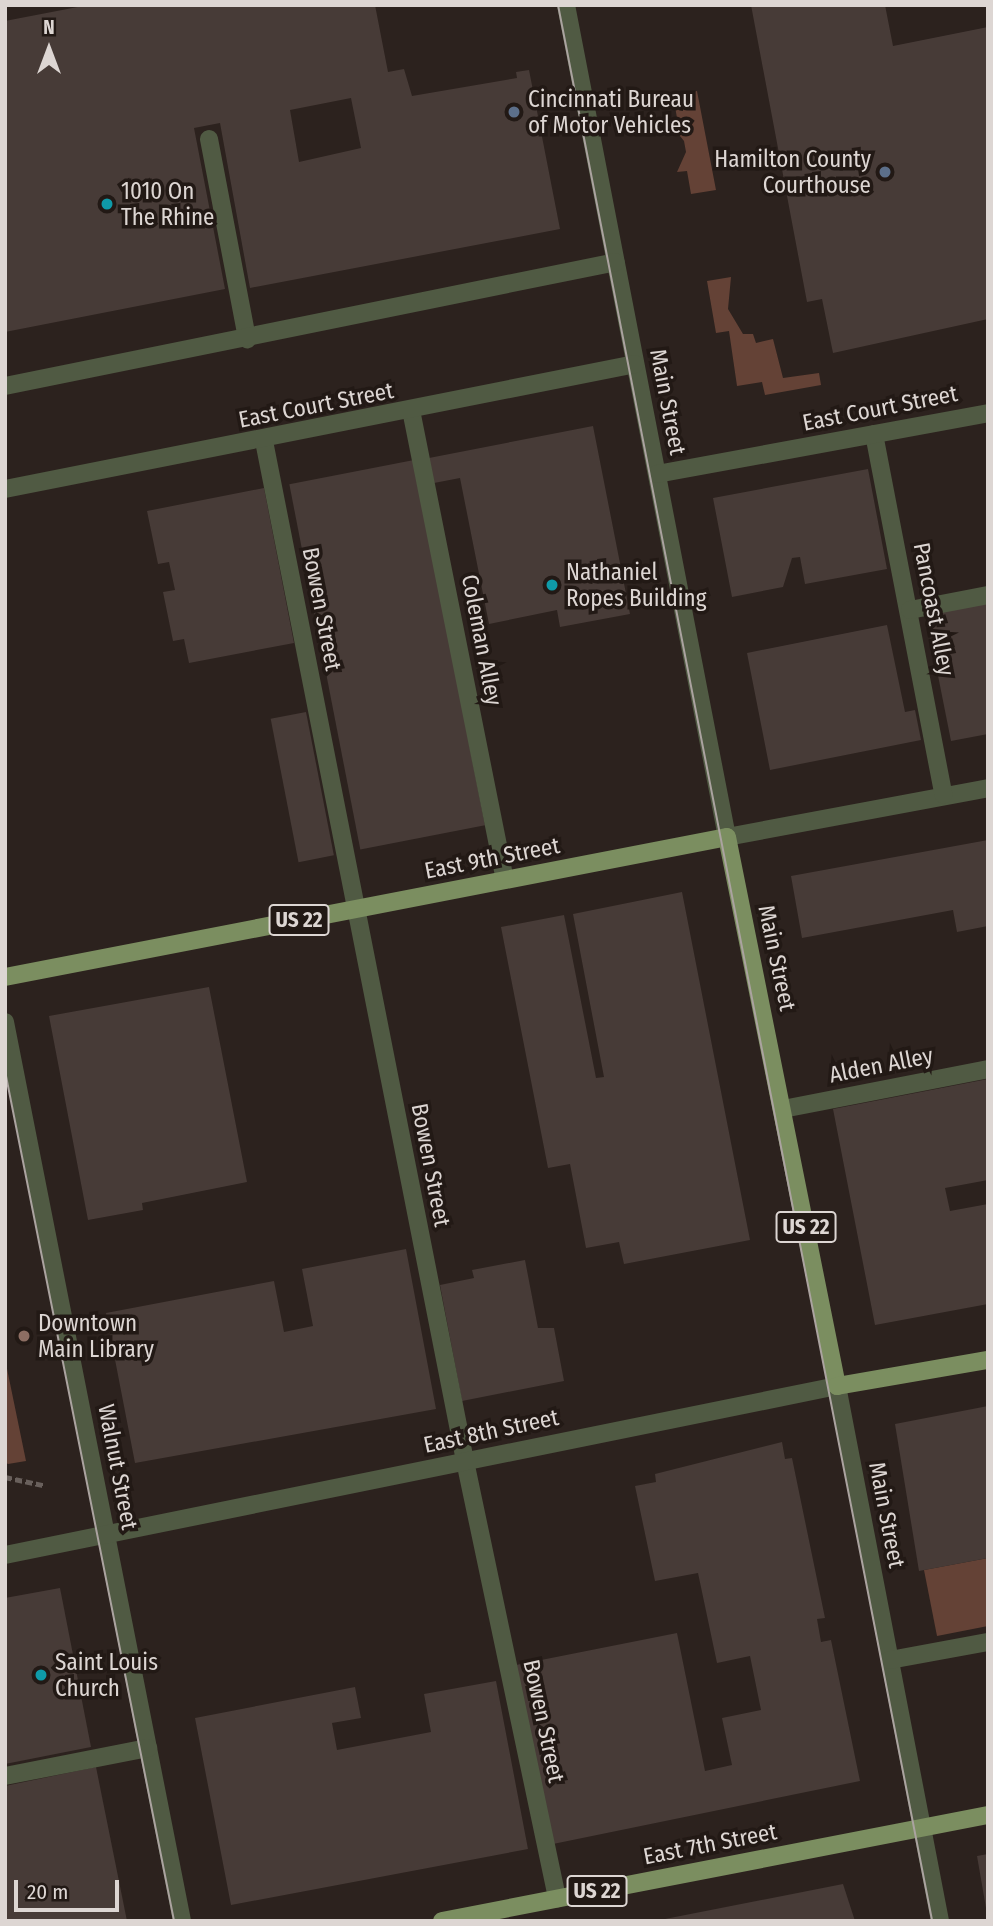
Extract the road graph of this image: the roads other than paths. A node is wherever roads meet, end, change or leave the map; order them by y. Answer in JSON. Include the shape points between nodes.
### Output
{"nodes":[{"id":1,"x":566,"y":5,"type":"edge"},
{"id":2,"x":209,"y":139,"type":"dead end"},
{"id":3,"x":616,"y":262,"type":"junction"},
{"id":4,"x":247,"y":339,"type":"junction"},
{"id":5,"x":635,"y":365,"type":"junction"},
{"id":6,"x":5,"y":386,"type":"edge"},
{"id":7,"x":411,"y":410,"type":"junction"},
{"id":8,"x":988,"y":413,"type":"edge"},
{"id":9,"x":874,"y":434,"type":"junction"},
{"id":10,"x":264,"y":440,"type":"junction"},
{"id":11,"x":657,"y":474,"type":"junction"},
{"id":12,"x":5,"y":489,"type":"edge"},
{"id":13,"x":988,"y":595,"type":"edge"},
{"id":14,"x":910,"y":610,"type":"junction"},
{"id":15,"x":988,"y":788,"type":"edge"},
{"id":16,"x":943,"y":794,"type":"junction"},
{"id":17,"x":727,"y":837,"type":"junction"},
{"id":18,"x":505,"y":880,"type":"junction"},
{"id":19,"x":356,"y":909,"type":"junction"},
{"id":20,"x":5,"y":977,"type":"edge"},
{"id":21,"x":5,"y":1022,"type":"edge"},
{"id":22,"x":988,"y":1069,"type":"edge"},
{"id":23,"x":783,"y":1110,"type":"junction"},
{"id":24,"x":988,"y":1360,"type":"edge"},
{"id":25,"x":837,"y":1386,"type":"junction"},
{"id":26,"x":465,"y":1461,"type":"junction"},
{"id":27,"x":106,"y":1535,"type":"junction"},
{"id":28,"x":5,"y":1555,"type":"edge"},
{"id":29,"x":988,"y":1642,"type":"edge"},
{"id":30,"x":890,"y":1660,"type":"junction"},
{"id":31,"x":148,"y":1748,"type":"junction"},
{"id":32,"x":5,"y":1776,"type":"edge"},
{"id":33,"x":988,"y":1815,"type":"edge"},
{"id":34,"x":924,"y":1828,"type":"junction"},
{"id":35,"x":557,"y":1898,"type":"junction"},
{"id":36,"x":182,"y":1921,"type":"edge"},
{"id":37,"x":442,"y":1921,"type":"edge"},
{"id":38,"x":940,"y":1921,"type":"edge"}],
"edges":[{"from":1,"to":3,"type":"street","name":"Main Street"},
{"from":2,"to":4,"type":"street"},
{"from":3,"to":4,"type":"street"},
{"from":3,"to":5,"type":"street","name":"Main Street"},
{"from":4,"to":6,"type":"street"},
{"from":5,"to":7,"type":"street","name":"East Court Street"},
{"from":5,"to":11,"type":"street","name":"Main Street"},
{"from":7,"to":10,"type":"street","name":"East Court Street"},
{"from":7,"to":18,"type":"street","name":"Coleman Alley"},
{"from":8,"to":9,"type":"street","name":"East Court Street"},
{"from":9,"to":11,"type":"street","name":"East Court Street"},
{"from":9,"to":14,"type":"street","name":"Pancoast Alley"},
{"from":10,"to":12,"type":"street","name":"East Court Street"},
{"from":10,"to":19,"type":"street","name":"Bowen Street"},
{"from":11,"to":17,"type":"street","name":"Main Street"},
{"from":13,"to":14,"type":"street"},
{"from":14,"to":16,"type":"street","name":"Pancoast Alley"},
{"from":15,"to":16,"type":"street","name":"East 9th Street"},
{"from":16,"to":17,"type":"street","name":"East 9th Street"},
{"from":17,"to":18,"type":"main road","name":"East 9th Street","number":"US 22"},
{"from":17,"to":23,"type":"main road","name":"Main Street","number":"US 22"},
{"from":18,"to":19,"type":"main road","name":"East 9th Street","number":"US 22"},
{"from":19,"to":20,"type":"main road","name":"East 9th Street","number":"US 22"},
{"from":19,"to":26,"type":"street","name":"Bowen Street"},
{"from":21,"to":27,"type":"street","name":"Walnut Street"},
{"from":22,"to":23,"type":"street","name":"Alden Alley"},
{"from":23,"to":25,"type":"main road","name":"Main Street","number":"US 22"},
{"from":24,"to":25,"type":"main road","name":"East 8th Street"},
{"from":25,"to":26,"type":"street","name":"East 8th Street"},
{"from":25,"to":30,"type":"street","name":"Main Street"},
{"from":26,"to":27,"type":"street","name":"East 8th Street"},
{"from":26,"to":35,"type":"street","name":"Bowen Street"},
{"from":27,"to":28,"type":"street","name":"East 8th Street"},
{"from":27,"to":31,"type":"street","name":"Walnut Street"},
{"from":29,"to":30,"type":"street"},
{"from":30,"to":34,"type":"street","name":"Main Street"},
{"from":31,"to":32,"type":"street"},
{"from":31,"to":36,"type":"street","name":"Walnut Street"},
{"from":33,"to":34,"type":"main road","name":"East 7th Street","number":"US 22"},
{"from":34,"to":35,"type":"main road","name":"East 7th Street","number":"US 22"},
{"from":34,"to":38,"type":"street","name":"Main Street"},
{"from":35,"to":37,"type":"main road","name":"East 7th Street","number":"US 22"}]}
